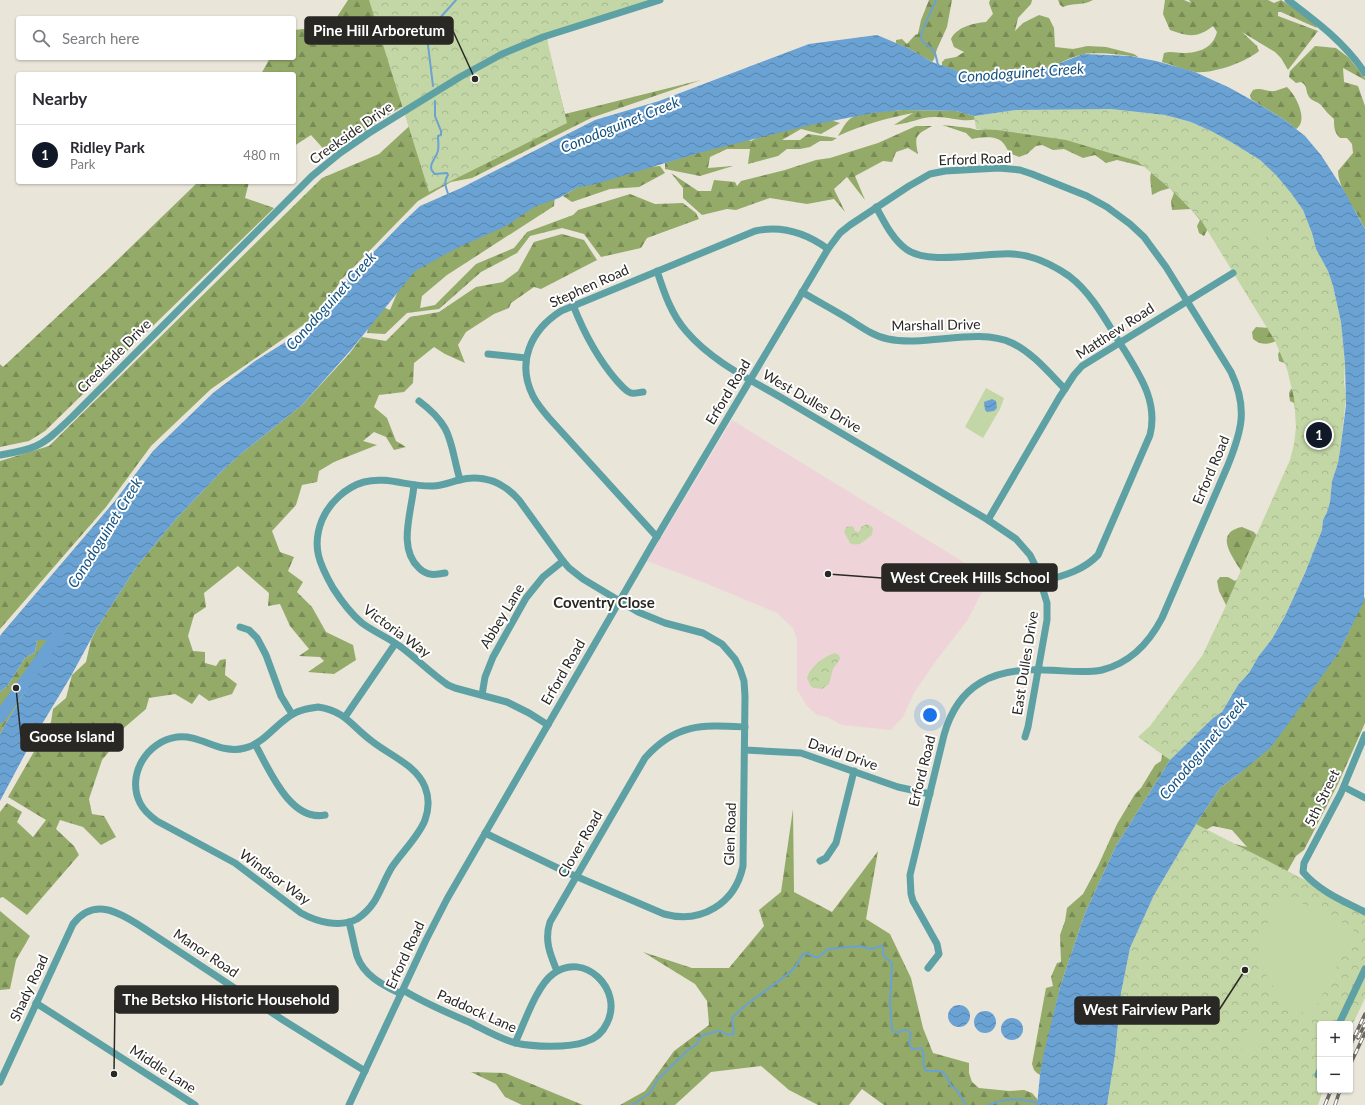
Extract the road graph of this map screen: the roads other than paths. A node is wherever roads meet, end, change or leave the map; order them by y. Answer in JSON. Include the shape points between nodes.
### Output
{"nodes":[{"id":1,"x":660,"y":0,"type":"edge"},
{"id":2,"x":1288,"y":0,"type":"edge"},
{"id":3,"x":1365,"y":73,"type":"edge"},
{"id":4,"x":876,"y":207,"type":"junction"},
{"id":5,"x":828,"y":249,"type":"junction"},
{"id":6,"x":657,"y":271,"type":"junction"},
{"id":7,"x":1233,"y":273,"type":"dead end"},
{"id":8,"x":802,"y":292,"type":"junction"},
{"id":9,"x":1187,"y":301,"type":"junction"},
{"id":10,"x":573,"y":306,"type":"junction"},
{"id":11,"x":1119,"y":342,"type":"junction"},
{"id":12,"x":488,"y":354,"type":"dead end"},
{"id":13,"x":526,"y":358,"type":"junction"},
{"id":14,"x":750,"y":380,"type":"junction"},
{"id":15,"x":1065,"y":389,"type":"junction"},
{"id":16,"x":643,"y":392,"type":"dead end"},
{"id":17,"x":419,"y":401,"type":"dead end"},
{"id":18,"x":0,"y":455,"type":"edge"},
{"id":19,"x":460,"y":480,"type":"junction"},
{"id":20,"x":414,"y":485,"type":"junction"},
{"id":21,"x":988,"y":520,"type":"junction"},
{"id":22,"x":657,"y":537,"type":"junction"},
{"id":23,"x":563,"y":561,"type":"junction"},
{"id":24,"x":445,"y":573,"type":"dead end"},
{"id":25,"x":1042,"y":582,"type":"junction"},
{"id":26,"x":619,"y":601,"type":"junction"},
{"id":27,"x":240,"y":627,"type":"dead end"},
{"id":28,"x":395,"y":644,"type":"junction"},
{"id":29,"x":1038,"y":670,"type":"junction"},
{"id":30,"x":482,"y":695,"type":"junction"},
{"id":31,"x":292,"y":714,"type":"junction"},
{"id":32,"x":345,"y":717,"type":"junction"},
{"id":33,"x":548,"y":725,"type":"junction"},
{"id":34,"x":745,"y":727,"type":"junction"},
{"id":35,"x":1365,"y":735,"type":"edge"},
{"id":36,"x":1025,"y":737,"type":"dead end"},
{"id":37,"x":254,"y":744,"type":"junction"},
{"id":38,"x":744,"y":750,"type":"junction"},
{"id":39,"x":854,"y":771,"type":"junction"},
{"id":40,"x":1344,"y":787,"type":"junction"},
{"id":41,"x":930,"y":794,"type":"junction"},
{"id":42,"x":1365,"y":798,"type":"edge"},
{"id":43,"x":325,"y":814,"type":"dead end"},
{"id":44,"x":485,"y":833,"type":"junction"},
{"id":45,"x":820,"y":861,"type":"dead end"},
{"id":46,"x":576,"y":876,"type":"junction"},
{"id":47,"x":89,"y":911,"type":"joint"},
{"id":48,"x":1365,"y":912,"type":"edge"},
{"id":49,"x":349,"y":922,"type":"junction"},
{"id":50,"x":928,"y":968,"type":"dead end"},
{"id":51,"x":1365,"y":968,"type":"edge"},
{"id":52,"x":556,"y":971,"type":"junction"},
{"id":53,"x":402,"y":992,"type":"junction"},
{"id":54,"x":36,"y":1003,"type":"junction"},
{"id":55,"x":1340,"y":1021,"type":"edge"},
{"id":56,"x":515,"y":1042,"type":"junction"},
{"id":57,"x":365,"y":1071,"type":"junction"},
{"id":58,"x":0,"y":1082,"type":"edge"},
{"id":59,"x":195,"y":1105,"type":"edge"},
{"id":60,"x":349,"y":1105,"type":"edge"}],
"edges":[{"from":1,"to":18,"type":"street","name":"Creekside Drive","via":[[543,37],[502,54],[354,143],[302,186],[50,437],[36,446]]},
{"from":2,"to":3,"type":"street","via":[[1334,36]]},
{"from":4,"to":5,"type":"street","name":"Erford Road","via":[[840,233]]},
{"from":4,"to":9,"type":"street","name":"Erford Road","via":[[934,173],[999,168],[1020,170],[1087,196],[1116,213],[1154,250]]},
{"from":4,"to":11,"type":"street","via":[[900,244],[918,255],[937,257],[1014,254],[1036,259],[1055,268],[1069,276],[1090,297]]},
{"from":5,"to":6,"type":"street","name":"Stephen Road","via":[[798,232],[762,230]]},
{"from":5,"to":8,"type":"street","name":"Erford Road"},
{"from":6,"to":10,"type":"street","name":"Stephen Road"},
{"from":6,"to":14,"type":"street","name":"West Dulles Drive","via":[[671,306],[686,331],[710,355]]},
{"from":7,"to":9,"type":"street","name":"Matthew Road"},
{"from":8,"to":14,"type":"street","name":"Erford Road"},
{"from":8,"to":15,"type":"street","name":"Marshall Drive","via":[[886,338],[914,341],[984,337],[1007,341],[1030,355]]},
{"from":9,"to":11,"type":"street","name":"Matthew Road"},
{"from":9,"to":29,"type":"street","name":"Erford Road","via":[[1231,372],[1239,392],[1241,425],[1231,458],[1162,618],[1143,646],[1124,661],[1102,670]]},
{"from":10,"to":13,"type":"street","name":"Stephen Road","via":[[561,311],[544,324],[531,342]]},
{"from":10,"to":16,"type":"street","via":[[594,351],[613,376],[631,393]]},
{"from":11,"to":15,"type":"street","name":"Matthew Road","via":[[1082,366]]},
{"from":11,"to":25,"type":"street","via":[[1148,394],[1152,407],[1150,435],[1098,555],[1082,569]]},
{"from":12,"to":13,"type":"street"},
{"from":13,"to":22,"type":"street","name":"Stephen Road","via":[[526,374],[536,402]]},
{"from":14,"to":21,"type":"street","name":"West Dulles Drive"},
{"from":14,"to":22,"type":"street","name":"Erford Road"},
{"from":15,"to":21,"type":"street","name":"Matthew Road"},
{"from":17,"to":19,"type":"street","via":[[435,414],[446,428]]},
{"from":19,"to":20,"type":"street","name":"Victoria Way","via":[[434,486]]},
{"from":19,"to":23,"type":"street","name":"Victoria Way","via":[[484,479],[511,491]]},
{"from":20,"to":24,"type":"street","via":[[408,534],[410,552],[417,566],[427,574]]},
{"from":20,"to":28,"type":"street","name":"Victoria Way","via":[[378,480],[355,486],[333,503],[323,518],[318,535],[319,560],[337,595],[352,615]]},
{"from":21,"to":25,"type":"street","name":"East Dulles Drive","via":[[1024,547]]},
{"from":22,"to":26,"type":"street","name":"Erford Road"},
{"from":23,"to":26,"type":"street","name":"Victoria Way","via":[[584,579]]},
{"from":23,"to":30,"type":"street","name":"Abbey Lane","via":[[543,577],[526,598],[492,657]]},
{"from":25,"to":29,"type":"street","name":"East Dulles Drive","via":[[1047,614]]},
{"from":26,"to":33,"type":"street","name":"Erford Road"},
{"from":26,"to":34,"type":"street","name":"Glen Road","via":[[656,620],[703,633],[730,652],[744,681]]},
{"from":27,"to":31,"type":"street","via":[[249,630],[257,638],[281,696]]},
{"from":28,"to":30,"type":"street","name":"Victoria Way","via":[[448,685]]},
{"from":28,"to":32,"type":"street"},
{"from":29,"to":36,"type":"street","name":"East Dulles Drive"},
{"from":29,"to":41,"type":"street","name":"Erford Road","via":[[999,674],[978,684],[962,698],[947,726]]},
{"from":30,"to":33,"type":"street","name":"Victoria Way","via":[[507,702]]},
{"from":31,"to":32,"type":"street","name":"Windsor Way","via":[[318,708],[332,710]]},
{"from":31,"to":37,"type":"street","name":"Windsor Way"},
{"from":32,"to":49,"type":"street","name":"Windsor Way","via":[[384,751],[416,772],[424,786],[428,801],[422,827],[392,868],[374,902],[357,919]]},
{"from":33,"to":44,"type":"street","name":"Erford Road"},
{"from":34,"to":38,"type":"street","name":"Glen Road"},
{"from":34,"to":46,"type":"street","name":"Clover Road","via":[[688,728],[670,736],[652,751],[645,758]]},
{"from":35,"to":40,"type":"street","name":"5th Street"},
{"from":37,"to":43,"type":"street","via":[[283,793],[294,806],[311,816]]},
{"from":37,"to":49,"type":"street","name":"Windsor Way","via":[[233,750],[186,737],[170,738],[161,742],[144,756],[138,770],[136,786],[141,804],[157,821],[235,863],[309,917],[324,922]]},
{"from":38,"to":39,"type":"street","name":"David Drive","via":[[801,752]]},
{"from":38,"to":46,"type":"street","name":"Glen Road","via":[[742,874],[722,903],[698,915],[673,917]]},
{"from":39,"to":41,"type":"street","name":"David Drive","via":[[898,787]]},
{"from":39,"to":45,"type":"street","via":[[836,843],[826,858]]},
{"from":40,"to":42,"type":"street"},
{"from":40,"to":48,"type":"street","name":"5th Street","via":[[1304,863],[1303,872],[1321,889]]},
{"from":41,"to":50,"type":"street","name":"Erford Road","via":[[910,876],[913,901],[937,944],[939,954]]},
{"from":44,"to":46,"type":"street","name":"Glen Road"},
{"from":44,"to":53,"type":"street","name":"Erford Road","via":[[447,899]]},
{"from":46,"to":52,"type":"street","name":"Clover Road","via":[[548,928],[548,948]]},
{"from":47,"to":54,"type":"street","name":"Shady Road","via":[[82,914],[73,924]]},
{"from":47,"to":57,"type":"street","name":"Manor Road","via":[[110,910],[127,918]]},
{"from":49,"to":53,"type":"street","name":"Paddock Lane","via":[[357,956],[365,970],[380,984]]},
{"from":51,"to":55,"type":"street"},
{"from":52,"to":56,"type":"street","via":[[540,988]]},
{"from":52,"to":56,"type":"street","name":"Paddock Lane","via":[[569,967],[584,968],[601,979],[611,998],[611,1012],[607,1024],[592,1039],[579,1044],[541,1046]]},
{"from":53,"to":56,"type":"street","name":"Paddock Lane","via":[[501,1038]]},
{"from":53,"to":57,"type":"street","name":"Erford Road"},
{"from":54,"to":58,"type":"street","name":"Shady Road"},
{"from":54,"to":59,"type":"street","name":"Middle Lane"},
{"from":57,"to":60,"type":"street","name":"Erford Road"}]}
